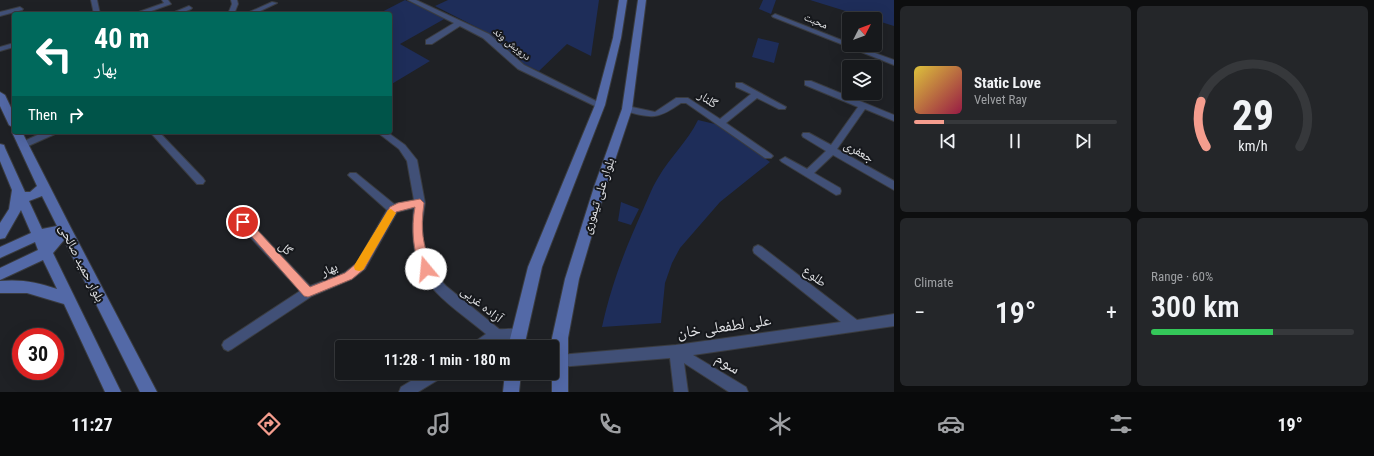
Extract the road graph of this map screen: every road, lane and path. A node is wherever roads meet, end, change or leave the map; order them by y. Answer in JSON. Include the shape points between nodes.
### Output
{"nodes":[{"id":1,"x":18,"y":0,"type":"edge"},
{"id":2,"x":94,"y":0,"type":"edge"},
{"id":3,"x":165,"y":0,"type":"edge"},
{"id":4,"x":234,"y":0,"type":"edge"},
{"id":5,"x":411,"y":0,"type":"edge"},
{"id":6,"x":623,"y":0,"type":"edge"},
{"id":7,"x":642,"y":0,"type":"edge"},
{"id":8,"x":274,"y":3,"type":"dead end"},
{"id":9,"x":21,"y":11,"type":"edge"},
{"id":10,"x":12,"y":12,"type":"edge"},
{"id":11,"x":97,"y":12,"type":"edge"},
{"id":12,"x":142,"y":12,"type":"edge"},
{"id":13,"x":177,"y":12,"type":"edge"},
{"id":14,"x":193,"y":12,"type":"edge"},
{"id":15,"x":231,"y":12,"type":"edge"},
{"id":16,"x":253,"y":12,"type":"edge"},
{"id":17,"x":0,"y":14,"type":"edge"},
{"id":18,"x":775,"y":16,"type":"dead end"},
{"id":19,"x":460,"y":23,"type":"junction"},
{"id":20,"x":429,"y":42,"type":"dead end"},
{"id":21,"x":12,"y":46,"type":"edge"},
{"id":22,"x":0,"y":49,"type":"edge"},
{"id":23,"x":894,"y":63,"type":"edge"},
{"id":24,"x":808,"y":83,"type":"dead end"},
{"id":25,"x":739,"y":85,"type":"dead end"},
{"id":26,"x":758,"y":94,"type":"junction"},
{"id":27,"x":0,"y":95,"type":"edge"},
{"id":28,"x":600,"y":105,"type":"junction"},
{"id":29,"x":863,"y":106,"type":"junction"},
{"id":30,"x":782,"y":107,"type":"dead end"},
{"id":31,"x":627,"y":108,"type":"junction"},
{"id":32,"x":894,"y":118,"type":"edge"},
{"id":33,"x":12,"y":121,"type":"edge"},
{"id":34,"x":720,"y":123,"type":"junction"},
{"id":35,"x":18,"y":134,"type":"edge"},
{"id":36,"x":48,"y":134,"type":"edge"},
{"id":37,"x":156,"y":134,"type":"edge"},
{"id":38,"x":384,"y":134,"type":"edge"},
{"id":39,"x":806,"y":135,"type":"dead end"},
{"id":40,"x":23,"y":145,"type":"junction"},
{"id":41,"x":0,"y":148,"type":"edge"},
{"id":42,"x":832,"y":150,"type":"junction"},
{"id":43,"x":768,"y":156,"type":"dead end"},
{"id":44,"x":785,"y":160,"type":"dead end"},
{"id":45,"x":808,"y":174,"type":"junction"},
{"id":46,"x":353,"y":175,"type":"dead end"},
{"id":47,"x":200,"y":181,"type":"dead end"},
{"id":48,"x":43,"y":186,"type":"junction"},
{"id":49,"x":894,"y":186,"type":"edge"},
{"id":50,"x":836,"y":191,"type":"dead end"},
{"id":51,"x":20,"y":192,"type":"junction"},
{"id":52,"x":420,"y":203,"type":"junction"},
{"id":53,"x":393,"y":210,"type":"junction"},
{"id":54,"x":243,"y":222,"type":"dead end"},
{"id":55,"x":65,"y":230,"type":"junction"},
{"id":56,"x":0,"y":234,"type":"edge"},
{"id":57,"x":38,"y":235,"type":"junction"},
{"id":58,"x":758,"y":250,"type":"dead end"},
{"id":59,"x":0,"y":252,"type":"edge"},
{"id":60,"x":46,"y":252,"type":"junction"},
{"id":61,"x":0,"y":274,"type":"edge"},
{"id":62,"x":0,"y":287,"type":"edge"},
{"id":63,"x":308,"y":292,"type":"junction"},
{"id":64,"x":69,"y":300,"type":"junction"},
{"id":65,"x":894,"y":320,"type":"edge"},
{"id":66,"x":854,"y":325,"type":"junction"},
{"id":67,"x":518,"y":334,"type":"junction"},
{"id":68,"x":496,"y":335,"type":"junction"},
{"id":69,"x":488,"y":340,"type":"edge"},
{"id":70,"x":517,"y":340,"type":"edge"},
{"id":71,"x":228,"y":345,"type":"dead end"},
{"id":72,"x":676,"y":351,"type":"junction"},
{"id":73,"x":559,"y":361,"type":"junction"},
{"id":74,"x":425,"y":380,"type":"edge"},
{"id":75,"x":512,"y":380,"type":"edge"},
{"id":76,"x":113,"y":392,"type":"edge"},
{"id":77,"x":149,"y":392,"type":"edge"},
{"id":78,"x":406,"y":392,"type":"edge"},
{"id":79,"x":511,"y":392,"type":"edge"},
{"id":80,"x":560,"y":392,"type":"edge"},
{"id":81,"x":681,"y":392,"type":"edge"},
{"id":82,"x":741,"y":392,"type":"edge"}],
"edges":[{"from":1,"to":9,"type":"street"},
{"from":2,"to":11,"type":"street"},
{"from":3,"to":12,"type":"street","via":[[168,4]]},
{"from":4,"to":15,"type":"street"},
{"from":5,"to":19,"type":"street","name":"درویش‌ وند"},
{"from":6,"to":28,"type":"main road","via":[[617,38]]},
{"from":7,"to":31,"type":"main road","name":"بلوار علی تیموری"},
{"from":8,"to":16,"type":"street"},
{"from":10,"to":17,"type":"street"},
{"from":13,"to":14,"type":"street","via":[[188,7]]},
{"from":18,"to":23,"type":"street","name":"محبت"},
{"from":19,"to":20,"type":"street"},
{"from":19,"to":28,"type":"street","name":"درویش‌ وند","via":[[486,36],[521,67]]},
{"from":21,"to":22,"type":"street"},
{"from":24,"to":29,"type":"street"},
{"from":25,"to":26,"type":"street"},
{"from":26,"to":30,"type":"street"},
{"from":26,"to":34,"type":"street"},
{"from":27,"to":33,"type":"main road"},
{"from":28,"to":67,"type":"main road","via":[[535,267]]},
{"from":29,"to":32,"type":"street"},
{"from":29,"to":42,"type":"street","name":"جعفری"},
{"from":31,"to":34,"type":"street","name":"گلنار","via":[[654,115],[660,114],[679,100],[684,100]]},
{"from":31,"to":73,"type":"main road","name":"بلوار علی تیموری","via":[[572,279],[560,338]]},
{"from":34,"to":43,"type":"street","name":"گلنار"},
{"from":35,"to":40,"type":"main road","name":"بلوار حمید صالحی"},
{"from":36,"to":40,"type":"street"},
{"from":37,"to":47,"type":"street"},
{"from":38,"to":52,"type":"street","name":"آزاده غربی","via":[[402,147],[412,160]]},
{"from":39,"to":42,"type":"street","name":"جعفری"},
{"from":40,"to":48,"type":"main road","name":"بلوار حمید صالحی"},
{"from":41,"to":51,"type":"main road","name":"بلوار حمید صالحی"},
{"from":42,"to":45,"type":"street","name":"جعفری"},
{"from":42,"to":49,"type":"street","name":"جعفری"},
{"from":44,"to":45,"type":"street"},
{"from":45,"to":50,"type":"street"},
{"from":46,"to":53,"type":"street"},
{"from":48,"to":51,"type":"main road","via":[[34,195],[24,197]]},
{"from":48,"to":55,"type":"main road","name":"بلوار حمید صالحی"},
{"from":51,"to":56,"type":"main road","via":[[15,210]]},
{"from":51,"to":57,"type":"main road","name":"بلوار حمید صالحی"},
{"from":52,"to":53,"type":"street"},
{"from":52,"to":68,"type":"street","name":"آزاده غربی","via":[[418,240],[431,278]]},
{"from":53,"to":63,"type":"street","name":"بهار","via":[[361,266],[348,276]]},
{"from":54,"to":63,"type":"street","name":"گل"},
{"from":55,"to":57,"type":"main road"},
{"from":55,"to":60,"type":"main road"},
{"from":55,"to":77,"type":"main road","name":"بلوار حمید صالحی"},
{"from":57,"to":59,"type":"main road"},
{"from":57,"to":60,"type":"main road","name":"بلوار حمید صالحی"},
{"from":58,"to":66,"type":"street","name":"طلوع"},
{"from":60,"to":61,"type":"main road"},
{"from":60,"to":64,"type":"main road","name":"بلوار حمید صالحی"},
{"from":62,"to":64,"type":"main road","via":[[32,287]]},
{"from":63,"to":71,"type":"street","name":"بهار"},
{"from":64,"to":76,"type":"main road","name":"بلوار حمید صالحی"},
{"from":65,"to":66,"type":"street","name":"علی لطفعلی خان"},
{"from":66,"to":72,"type":"street","name":"علی لطفعلی خان"},
{"from":67,"to":68,"type":"street","name":"آزاده غربی"},
{"from":67,"to":70,"type":"main road"},
{"from":68,"to":69,"type":"street"},
{"from":72,"to":73,"type":"street","name":"علی لطفعلی خان"},
{"from":72,"to":81,"type":"street"},
{"from":72,"to":82,"type":"street","name":"سوم"},
{"from":73,"to":80,"type":"main road","name":"بلوار علی تیموری"},
{"from":74,"to":78,"type":"street"},
{"from":75,"to":79,"type":"main road"}]}
